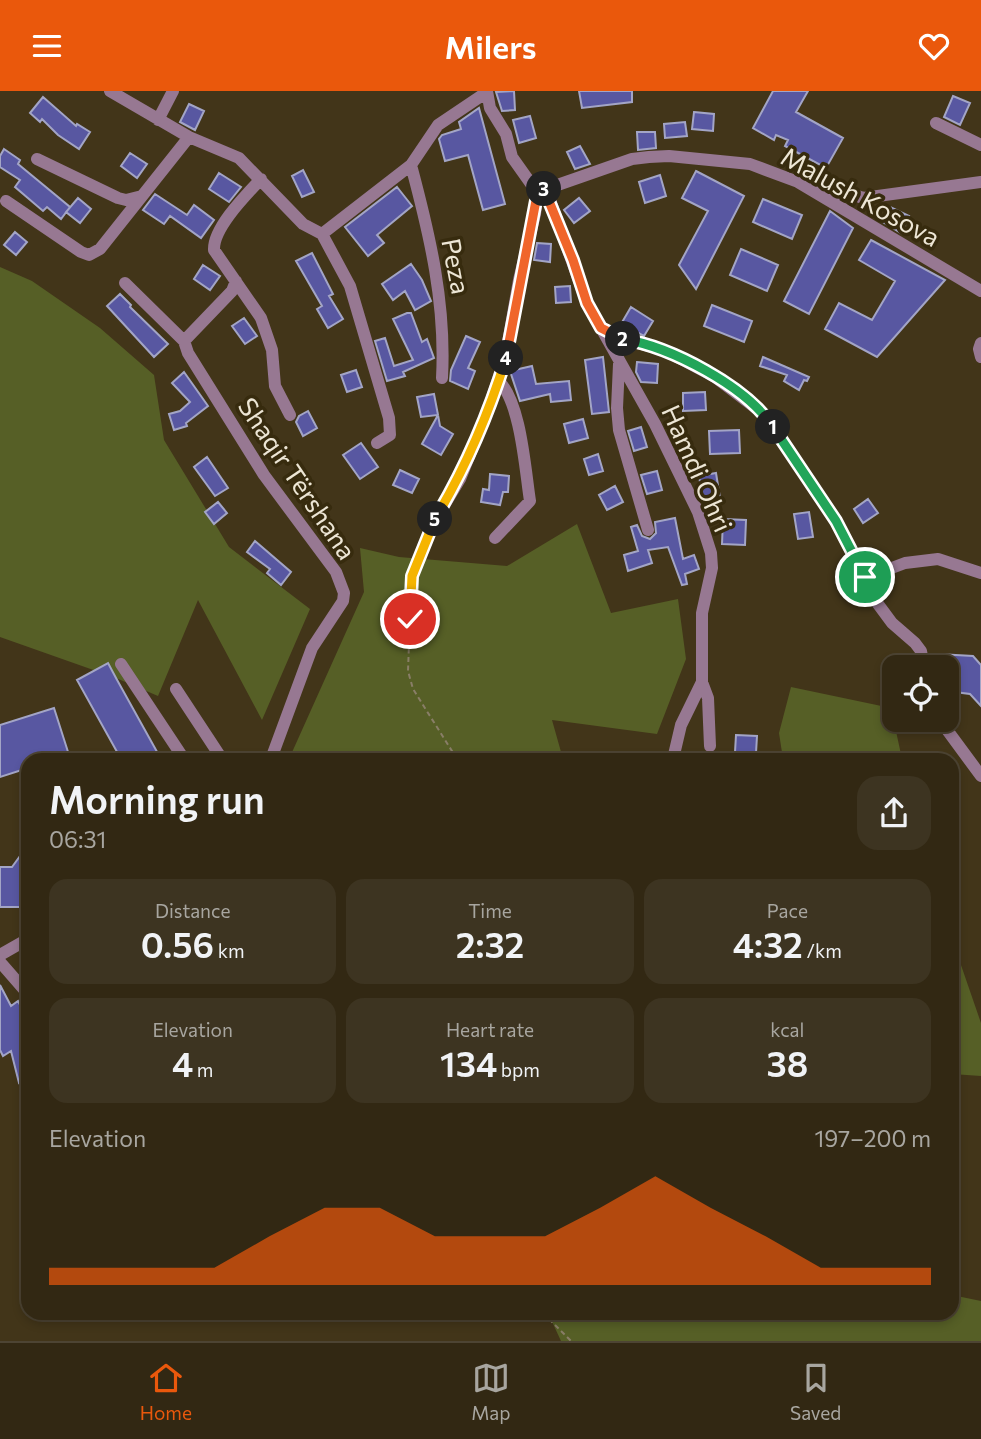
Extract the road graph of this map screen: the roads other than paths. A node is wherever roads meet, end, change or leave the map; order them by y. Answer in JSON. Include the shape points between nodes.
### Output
{"nodes":[{"id":1,"x":110,"y":91,"type":"edge"},
{"id":2,"x":173,"y":91,"type":"edge"},
{"id":3,"x":487,"y":91,"type":"edge"},
{"id":4,"x":158,"y":120,"type":"junction"},
{"id":5,"x":936,"y":123,"type":"dead end"},
{"id":6,"x":188,"y":137,"type":"junction"},
{"id":7,"x":981,"y":145,"type":"edge"},
{"id":8,"x":37,"y":159,"type":"dead end"},
{"id":9,"x":411,"y":165,"type":"junction"},
{"id":10,"x":261,"y":179,"type":"junction"},
{"id":11,"x":981,"y":182,"type":"edge"},
{"id":12,"x":542,"y":190,"type":"junction"},
{"id":13,"x":143,"y":195,"type":"junction"},
{"id":14,"x":827,"y":199,"type":"junction"},
{"id":15,"x":6,"y":201,"type":"dead end"},
{"id":16,"x":322,"y":234,"type":"junction"},
{"id":17,"x":236,"y":281,"type":"junction"},
{"id":18,"x":125,"y":283,"type":"dead end"},
{"id":19,"x":981,"y":291,"type":"edge"},
{"id":20,"x":601,"y":328,"type":"junction"},
{"id":21,"x":184,"y":341,"type":"junction"},
{"id":22,"x":981,"y":343,"type":"edge"},
{"id":23,"x":981,"y":357,"type":"edge"},
{"id":24,"x":618,"y":363,"type":"junction"},
{"id":25,"x":442,"y":378,"type":"dead end"},
{"id":26,"x":498,"y":380,"type":"junction"},
{"id":27,"x":290,"y":415,"type":"dead end"},
{"id":28,"x":377,"y":443,"type":"dead end"},
{"id":29,"x":648,"y":530,"type":"dead end"},
{"id":30,"x":495,"y":538,"type":"dead end"},
{"id":31,"x":981,"y":573,"type":"edge"},
{"id":32,"x":412,"y":576,"type":"road end"},
{"id":33,"x":865,"y":577,"type":"junction"},
{"id":34,"x":922,"y":655,"type":"edge"},
{"id":35,"x":121,"y":664,"type":"dead end"},
{"id":36,"x":702,"y":682,"type":"junction"},
{"id":37,"x":176,"y":689,"type":"dead end"},
{"id":38,"x":949,"y":732,"type":"edge"},
{"id":39,"x":710,"y":746,"type":"dead end"},
{"id":40,"x":180,"y":753,"type":"edge"},
{"id":41,"x":218,"y":753,"type":"edge"},
{"id":42,"x":273,"y":753,"type":"edge"},
{"id":43,"x":674,"y":753,"type":"edge"},
{"id":44,"x":981,"y":776,"type":"edge"},
{"id":45,"x":21,"y":943,"type":"edge"},
{"id":46,"x":0,"y":955,"type":"edge"},
{"id":47,"x":0,"y":962,"type":"edge"},
{"id":48,"x":21,"y":987,"type":"edge"}],
"edges":[{"from":1,"to":4,"type":"street"},
{"from":2,"to":4,"type":"street"},
{"from":3,"to":9,"type":"street","via":[[438,125]]},
{"from":3,"to":12,"type":"street","via":[[512,157],[531,186]]},
{"from":4,"to":6,"type":"street"},
{"from":5,"to":7,"type":"street"},
{"from":6,"to":10,"type":"street","via":[[239,158]]},
{"from":6,"to":13,"type":"street"},
{"from":8,"to":13,"type":"street","via":[[118,198]]},
{"from":9,"to":16,"type":"street"},
{"from":9,"to":25,"type":"street","name":"Peza","via":[[441,300]]},
{"from":10,"to":16,"type":"street","via":[[303,223]]},
{"from":10,"to":17,"type":"street","via":[[235,207],[214,245],[217,257]]},
{"from":11,"to":14,"type":"street","via":[[863,198],[846,192]]},
{"from":12,"to":14,"type":"street","name":"Malush Kosova","via":[[632,159],[668,156],[766,168]]},
{"from":12,"to":20,"type":"street","name":"Hamdi Ohri"},
{"from":12,"to":26,"type":"street"},
{"from":13,"to":15,"type":"street","via":[[100,249],[89,255]]},
{"from":14,"to":19,"type":"street","name":"Malush Kosova"},
{"from":16,"to":28,"type":"street","via":[[350,286],[389,418],[390,435]]},
{"from":17,"to":21,"type":"street","via":[[232,291]]},
{"from":17,"to":27,"type":"street","via":[[268,334],[275,386]]},
{"from":18,"to":21,"type":"street","name":"Shaqir Tërshana"},
{"from":20,"to":24,"type":"street","name":"Hamdi Ohri"},
{"from":20,"to":33,"type":"street","via":[[664,350],[715,377],[765,415],[836,521]]},
{"from":21,"to":42,"type":"street","name":"Shaqir Tërshana","via":[[264,475],[336,572],[344,593],[312,648]]},
{"from":22,"to":23,"type":"street"},
{"from":24,"to":29,"type":"street","via":[[619,430]]},
{"from":24,"to":36,"type":"street","name":"Hamdi Ohri","via":[[695,503],[711,553],[702,613]]},
{"from":26,"to":30,"type":"street","via":[[509,394],[530,501]]},
{"from":26,"to":32,"type":"street","via":[[460,479],[430,529]]},
{"from":31,"to":33,"type":"street","via":[[938,559],[905,563]]},
{"from":33,"to":34,"type":"street","via":[[883,612]]},
{"from":35,"to":40,"type":"street"},
{"from":36,"to":39,"type":"street","via":[[708,698]]},
{"from":36,"to":43,"type":"street","name":"Hamdi Ohri","via":[[681,726]]},
{"from":37,"to":41,"type":"street"},
{"from":38,"to":44,"type":"street"},
{"from":45,"to":46,"type":"street"},
{"from":47,"to":48,"type":"street"}]}
